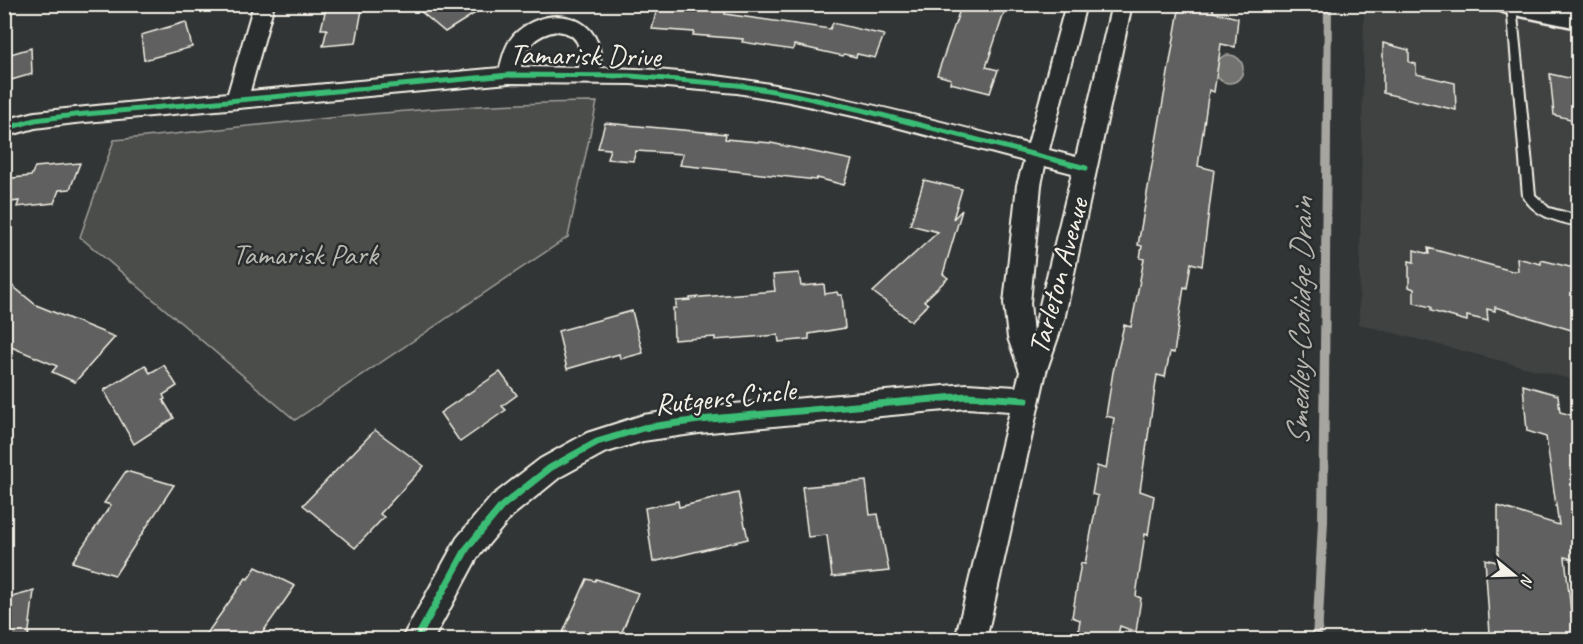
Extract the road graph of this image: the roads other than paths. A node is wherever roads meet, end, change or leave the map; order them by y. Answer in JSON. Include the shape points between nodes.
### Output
{"nodes":[{"id":1,"x":264,"y":4,"type":"edge"},
{"id":2,"x":1076,"y":4,"type":"edge"},
{"id":3,"x":1122,"y":4,"type":"edge"},
{"id":4,"x":1508,"y":5,"type":"edge"},
{"id":5,"x":1578,"y":19,"type":"edge"},
{"id":6,"x":589,"y":74,"type":"junction"},
{"id":7,"x":509,"y":75,"type":"junction"},
{"id":8,"x":237,"y":99,"type":"junction"},
{"id":9,"x":4,"y":129,"type":"edge"},
{"id":10,"x":1036,"y":156,"type":"junction"},
{"id":11,"x":1086,"y":168,"type":"junction"},
{"id":12,"x":1578,"y":221,"type":"edge"},
{"id":13,"x":1033,"y":372,"type":"junction"},
{"id":14,"x":1026,"y":400,"type":"junction"},
{"id":15,"x":416,"y":639,"type":"edge"},
{"id":16,"x":970,"y":639,"type":"edge"}],
"edges":[{"from":1,"to":8,"type":"street"},
{"from":2,"to":10,"type":"street","name":"Tarleton Avenue"},
{"from":3,"to":11,"type":"street","name":"Tarleton Avenue"},
{"from":4,"to":5,"type":"street"},
{"from":4,"to":12,"type":"lane","via":[[1529,196],[1543,211]]},
{"from":6,"to":7,"type":"street","name":"Tamarisk Drive"},
{"from":6,"to":7,"type":"street","via":[[590,47],[586,37],[578,29],[560,23],[525,36],[518,45]]},
{"from":6,"to":10,"type":"street","name":"Tamarisk Drive","via":[[684,79],[780,92]]},
{"from":7,"to":8,"type":"street","name":"Tamarisk Drive"},
{"from":8,"to":9,"type":"street","name":"Tamarisk Drive","via":[[35,120]]},
{"from":10,"to":11,"type":"street","name":"Tamarisk Drive"},
{"from":10,"to":13,"type":"street","name":"Tarleton Avenue","via":[[1029,185],[1017,303],[1021,338]]},
{"from":11,"to":13,"type":"street","name":"Tarleton Avenue","via":[[1051,320]]},
{"from":13,"to":14,"type":"street","name":"Tarleton Avenue"},
{"from":14,"to":15,"type":"street","name":"Rutgers Circle","via":[[967,396],[699,420],[644,428],[597,442],[550,468],[502,506],[467,548]]},
{"from":14,"to":16,"type":"street","name":"Tarleton Avenue"}]}
